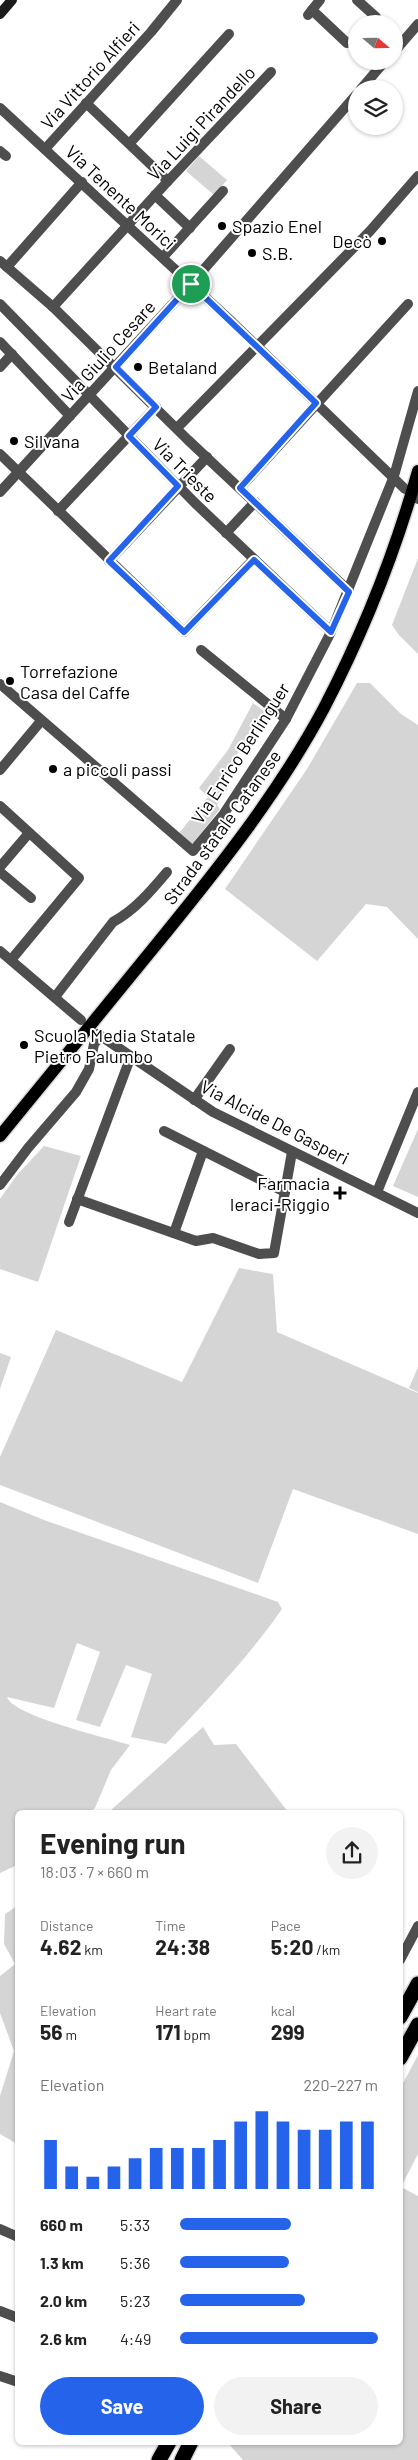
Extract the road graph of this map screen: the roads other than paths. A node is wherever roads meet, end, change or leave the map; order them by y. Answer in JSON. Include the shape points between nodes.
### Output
{"nodes":[{"id":1,"x":12,"y":0,"type":"edge"},
{"id":2,"x":177,"y":0,"type":"edge"},
{"id":3,"x":320,"y":0,"type":"edge"},
{"id":4,"x":357,"y":0,"type":"edge"},
{"id":5,"x":0,"y":14,"type":"edge"},
{"id":6,"x":374,"y":15,"type":"edge"},
{"id":7,"x":418,"y":24,"type":"edge"},
{"id":8,"x":229,"y":34,"type":"dead end"},
{"id":9,"x":403,"y":42,"type":"edge"},
{"id":10,"x":347,"y":43,"type":"dead end"},
{"id":11,"x":377,"y":70,"type":"edge"},
{"id":12,"x":271,"y":72,"type":"dead end"},
{"id":13,"x":369,"y":80,"type":"edge"},
{"id":14,"x":86,"y":103,"type":"junction"},
{"id":15,"x":348,"y":104,"type":"edge"},
{"id":16,"x":0,"y":108,"type":"edge"},
{"id":17,"x":130,"y":143,"type":"junction"},
{"id":18,"x":45,"y":149,"type":"junction"},
{"id":19,"x":418,"y":176,"type":"edge"},
{"id":20,"x":168,"y":181,"type":"junction"},
{"id":21,"x":82,"y":182,"type":"junction"},
{"id":22,"x":223,"y":192,"type":"dead end"},
{"id":23,"x":155,"y":195,"type":"junction"},
{"id":24,"x":128,"y":225,"type":"junction"},
{"id":25,"x":190,"y":228,"type":"junction"},
{"id":26,"x":162,"y":257,"type":"junction"},
{"id":27,"x":4,"y":264,"type":"edge"},
{"id":28,"x":191,"y":284,"type":"junction"},
{"id":29,"x":0,"y":304,"type":"edge"},
{"id":30,"x":408,"y":304,"type":"dead end"},
{"id":31,"x":54,"y":307,"type":"junction"},
{"id":32,"x":0,"y":342,"type":"edge"},
{"id":33,"x":256,"y":345,"type":"junction"},
{"id":34,"x":12,"y":354,"type":"junction"},
{"id":35,"x":0,"y":367,"type":"edge"},
{"id":36,"x":116,"y":367,"type":"junction"},
{"id":37,"x":418,"y":391,"type":"edge"},
{"id":38,"x":89,"y":396,"type":"junction"},
{"id":39,"x":316,"y":403,"type":"junction"},
{"id":40,"x":156,"y":407,"type":"junction"},
{"id":41,"x":70,"y":416,"type":"junction"},
{"id":42,"x":177,"y":428,"type":"junction"},
{"id":43,"x":129,"y":436,"type":"junction"},
{"id":44,"x":0,"y":454,"type":"edge"},
{"id":45,"x":207,"y":457,"type":"junction"},
{"id":46,"x":19,"y":472,"type":"junction"},
{"id":47,"x":418,"y":472,"type":"edge"},
{"id":48,"x":394,"y":476,"type":"junction"},
{"id":49,"x":178,"y":486,"type":"junction"},
{"id":50,"x":406,"y":486,"type":"dead end"},
{"id":51,"x":240,"y":488,"type":"junction"},
{"id":52,"x":0,"y":492,"type":"edge"},
{"id":53,"x":255,"y":502,"type":"junction"},
{"id":54,"x":58,"y":511,"type":"junction"},
{"id":55,"x":226,"y":533,"type":"junction"},
{"id":56,"x":254,"y":560,"type":"junction"},
{"id":57,"x":109,"y":561,"type":"junction"},
{"id":58,"x":349,"y":592,"type":"junction"},
{"id":59,"x":331,"y":632,"type":"junction"},
{"id":60,"x":201,"y":650,"type":"dead end"},
{"id":61,"x":0,"y":684,"type":"edge"},
{"id":62,"x":286,"y":719,"type":"junction"},
{"id":63,"x":40,"y":721,"type":"junction"},
{"id":64,"x":0,"y":770,"type":"edge"},
{"id":65,"x":0,"y":806,"type":"edge"},
{"id":66,"x":29,"y":833,"type":"junction"},
{"id":67,"x":0,"y":866,"type":"edge"},
{"id":68,"x":0,"y":872,"type":"edge"},
{"id":69,"x":167,"y":872,"type":"dead end"},
{"id":70,"x":31,"y":898,"type":"dead end"},
{"id":71,"x":0,"y":951,"type":"edge"},
{"id":72,"x":11,"y":960,"type":"junction"},
{"id":73,"x":55,"y":997,"type":"junction"},
{"id":74,"x":82,"y":1020,"type":"dead end"},
{"id":75,"x":230,"y":1049,"type":"dead end"},
{"id":76,"x":130,"y":1056,"type":"junction"},
{"id":77,"x":418,"y":1092,"type":"edge"},
{"id":78,"x":194,"y":1100,"type":"junction"},
{"id":79,"x":164,"y":1132,"type":"dead end"},
{"id":80,"x":0,"y":1136,"type":"edge"},
{"id":81,"x":203,"y":1151,"type":"junction"},
{"id":82,"x":292,"y":1152,"type":"junction"},
{"id":83,"x":0,"y":1185,"type":"edge"},
{"id":84,"x":285,"y":1192,"type":"junction"},
{"id":85,"x":377,"y":1192,"type":"junction"},
{"id":86,"x":77,"y":1200,"type":"junction"},
{"id":87,"x":418,"y":1213,"type":"edge"},
{"id":88,"x":69,"y":1222,"type":"dead end"},
{"id":89,"x":174,"y":1233,"type":"junction"},
{"id":90,"x":418,"y":1926,"type":"edge"},
{"id":91,"x":403,"y":1954,"type":"edge"},
{"id":92,"x":418,"y":1984,"type":"edge"},
{"id":93,"x":403,"y":2012,"type":"edge"},
{"id":94,"x":418,"y":2025,"type":"edge"},
{"id":95,"x":403,"y":2052,"type":"edge"},
{"id":96,"x":0,"y":2229,"type":"edge"},
{"id":97,"x":15,"y":2236,"type":"edge"},
{"id":98,"x":0,"y":2311,"type":"edge"},
{"id":99,"x":15,"y":2317,"type":"edge"},
{"id":100,"x":0,"y":2376,"type":"edge"},
{"id":101,"x":15,"y":2381,"type":"edge"},
{"id":102,"x":167,"y":2445,"type":"edge"},
{"id":103,"x":190,"y":2445,"type":"edge"},
{"id":104,"x":159,"y":2460,"type":"edge"},
{"id":105,"x":182,"y":2460,"type":"edge"}],
"edges":[{"from":1,"to":5,"type":"main road"},
{"from":2,"to":14,"type":"street","name":"Via Vittorio Alfieri"},
{"from":3,"to":10,"type":"street","via":[[310,12]]},
{"from":4,"to":6,"type":"street"},
{"from":7,"to":9,"type":"street"},
{"from":8,"to":17,"type":"street"},
{"from":11,"to":13,"type":"street"},
{"from":12,"to":20,"type":"street","name":"Via Luigi Pirandello"},
{"from":14,"to":17,"type":"street"},
{"from":14,"to":18,"type":"street","name":"Via Vittorio Alfieri"},
{"from":15,"to":28,"type":"street","name":"Via Giulio Cesare"},
{"from":16,"to":18,"type":"street","name":"Via Tenente Morici"},
{"from":17,"to":20,"type":"street"},
{"from":18,"to":21,"type":"street","name":"Via Tenente Morici"},
{"from":19,"to":33,"type":"street","via":[[370,230]]},
{"from":20,"to":23,"type":"street","name":"Via Luigi Pirandello"},
{"from":21,"to":24,"type":"street","name":"Via Tenente Morici"},
{"from":21,"to":27,"type":"street"},
{"from":22,"to":25,"type":"street"},
{"from":23,"to":24,"type":"street","name":"Via Luigi Pirandello"},
{"from":23,"to":25,"type":"street"},
{"from":24,"to":26,"type":"street","name":"Via Tenente Morici"},
{"from":24,"to":31,"type":"street","name":"Via Luigi Pirandello"},
{"from":25,"to":26,"type":"street"},
{"from":26,"to":28,"type":"street","name":"Via Tenente Morici"},
{"from":27,"to":31,"type":"street"},
{"from":28,"to":33,"type":"street","name":"Via Tenente Morici"},
{"from":28,"to":36,"type":"street","name":"Via Giulio Cesare"},
{"from":29,"to":38,"type":"street","name":"Via Trieste"},
{"from":30,"to":39,"type":"street"},
{"from":31,"to":36,"type":"street"},
{"from":32,"to":34,"type":"street"},
{"from":33,"to":39,"type":"street","name":"Via Tenente Morici"},
{"from":33,"to":42,"type":"street"},
{"from":34,"to":35,"type":"street"},
{"from":34,"to":41,"type":"street"},
{"from":36,"to":38,"type":"street","name":"Via Giulio Cesare"},
{"from":36,"to":40,"type":"street"},
{"from":37,"to":48,"type":"street","name":"Via Enrico Berlinguer"},
{"from":38,"to":41,"type":"street","name":"Via Giulio Cesare"},
{"from":38,"to":43,"type":"street","name":"Via Trieste"},
{"from":39,"to":48,"type":"street","name":"Via Tenente Morici"},
{"from":39,"to":51,"type":"street"},
{"from":40,"to":42,"type":"street"},
{"from":40,"to":43,"type":"street"},
{"from":41,"to":46,"type":"street","name":"Via Giulio Cesare"},
{"from":42,"to":45,"type":"street"},
{"from":43,"to":49,"type":"street","name":"Via Trieste"},
{"from":43,"to":54,"type":"street"},
{"from":44,"to":46,"type":"street"},
{"from":45,"to":49,"type":"street"},
{"from":45,"to":51,"type":"street"},
{"from":46,"to":52,"type":"street","name":"Via Giulio Cesare"},
{"from":46,"to":54,"type":"street"},
{"from":47,"to":80,"type":"main road","name":"Strada statale Catanese","via":[[379,589],[355,644],[323,709],[273,792],[176,921]]},
{"from":48,"to":50,"type":"street","name":"Via Tenente Morici"},
{"from":48,"to":58,"type":"street","name":"Via Enrico Berlinguer"},
{"from":49,"to":55,"type":"street","name":"Via Trieste"},
{"from":49,"to":57,"type":"street"},
{"from":51,"to":53,"type":"street"},
{"from":53,"to":55,"type":"street"},
{"from":53,"to":58,"type":"street"},
{"from":54,"to":57,"type":"street"},
{"from":55,"to":56,"type":"street","name":"Via Trieste"},
{"from":56,"to":57,"type":"street","via":[[184,632]]},
{"from":56,"to":59,"type":"street","name":"Via Trieste"},
{"from":58,"to":59,"type":"street","name":"Via Enrico Berlinguer"},
{"from":59,"to":62,"type":"street","name":"Via Enrico Berlinguer"},
{"from":60,"to":62,"type":"street"},
{"from":61,"to":63,"type":"street"},
{"from":62,"to":63,"type":"street","name":"Via Enrico Berlinguer","via":[[223,815],[193,851]]},
{"from":63,"to":64,"type":"street"},
{"from":65,"to":66,"type":"street"},
{"from":66,"to":67,"type":"street"},
{"from":66,"to":72,"type":"street","via":[[79,878]]},
{"from":68,"to":70,"type":"street"},
{"from":69,"to":73,"type":"street","via":[[126,915],[113,922]]},
{"from":71,"to":72,"type":"street"},
{"from":72,"to":73,"type":"street"},
{"from":73,"to":74,"type":"street"},
{"from":75,"to":78,"type":"street"},
{"from":76,"to":78,"type":"street","name":"Via Alcide De Gasperi"},
{"from":76,"to":83,"type":"street","name":"Via Alcide De Gasperi","via":[[100,1035],[94,1044],[89,1069],[76,1092]]},
{"from":76,"to":86,"type":"street"},
{"from":77,"to":85,"type":"street"},
{"from":78,"to":82,"type":"street","name":"Via Alcide De Gasperi"},
{"from":79,"to":81,"type":"street"},
{"from":81,"to":84,"type":"street"},
{"from":81,"to":89,"type":"street"},
{"from":82,"to":84,"type":"street"},
{"from":82,"to":85,"type":"street","name":"Via Alcide De Gasperi"},
{"from":84,"to":89,"type":"street","via":[[274,1253],[259,1254],[213,1238],[196,1241]]},
{"from":85,"to":87,"type":"street","name":"Via Alcide De Gasperi"},
{"from":86,"to":88,"type":"street"},
{"from":86,"to":89,"type":"street"},
{"from":90,"to":91,"type":"street"},
{"from":92,"to":93,"type":"highway"},
{"from":94,"to":95,"type":"highway"},
{"from":96,"to":97,"type":"street"},
{"from":98,"to":99,"type":"street"},
{"from":100,"to":101,"type":"street"},
{"from":102,"to":104,"type":"highway"},
{"from":103,"to":105,"type":"highway"}]}
